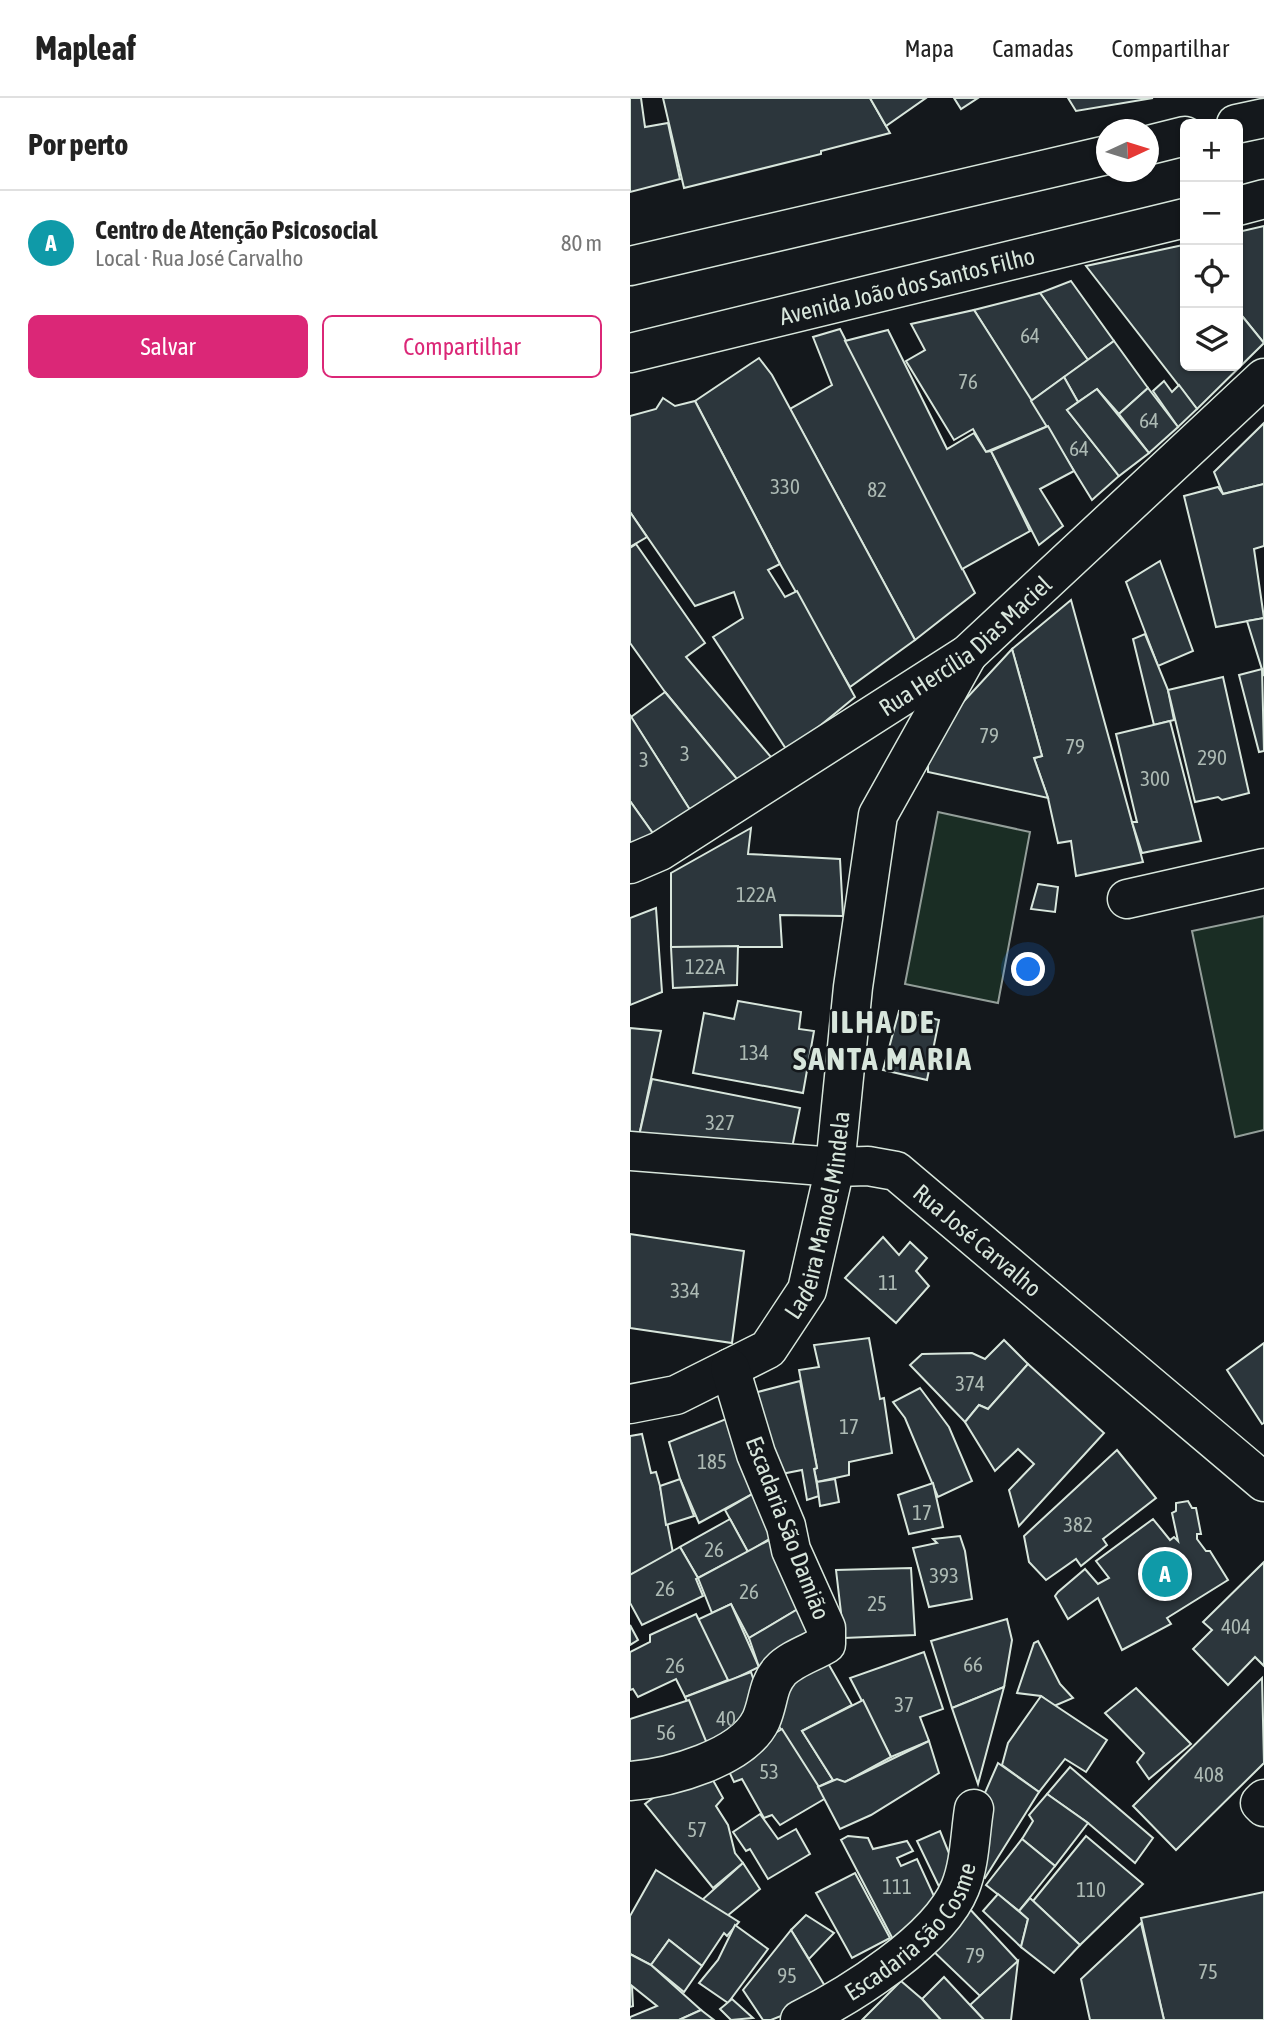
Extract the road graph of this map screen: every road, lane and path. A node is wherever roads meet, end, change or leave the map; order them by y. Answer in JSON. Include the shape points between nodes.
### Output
{"nodes":[{"id":1,"x":1264,"y":118,"type":"edge"},
{"id":2,"x":1243,"y":122,"type":"edge"},
{"id":3,"x":1180,"y":137,"type":"edge"},
{"id":4,"x":1159,"y":142,"type":"edge"},
{"id":5,"x":1096,"y":158,"type":"edge"},
{"id":6,"x":1264,"y":199,"type":"edge"},
{"id":7,"x":1243,"y":205,"type":"edge"},
{"id":8,"x":1180,"y":219,"type":"edge"},
{"id":9,"x":630,"y":267,"type":"edge"},
{"id":10,"x":630,"y":353,"type":"edge"},
{"id":11,"x":1264,"y":378,"type":"edge"},
{"id":12,"x":968,"y":654,"type":"junction"},
{"id":13,"x":630,"y":864,"type":"edge"},
{"id":14,"x":1264,"y":868,"type":"edge"},
{"id":15,"x":1127,"y":899,"type":"dead end"},
{"id":16,"x":630,"y":1151,"type":"edge"},
{"id":17,"x":835,"y":1167,"type":"junction"},
{"id":18,"x":730,"y":1368,"type":"junction"},
{"id":19,"x":630,"y":1404,"type":"edge"},
{"id":20,"x":1264,"y":1482,"type":"edge"},
{"id":21,"x":630,"y":1780,"type":"edge"},
{"id":22,"x":1264,"y":1799,"type":"edge"},
{"id":23,"x":1264,"y":1807,"type":"edge"},
{"id":24,"x":974,"y":1809,"type":"dead end"},
{"id":25,"x":800,"y":2020,"type":"edge"}],
"edges":[{"from":1,"to":2,"type":"street"},
{"from":3,"to":4,"type":"street"},
{"from":5,"to":9,"type":"street"},
{"from":6,"to":7,"type":"street"},
{"from":8,"to":10,"type":"street","name":"Avenida João dos Santos Filho"},
{"from":11,"to":12,"type":"street","name":"Rua Hercília Dias Maciel"},
{"from":12,"to":13,"type":"street","name":"Rua Hercília Dias Maciel","via":[[683,837]]},
{"from":12,"to":17,"type":"street","name":"Ladeira Manoel Mindela","via":[[878,815],[853,986]]},
{"from":14,"to":15,"type":"street"},
{"from":16,"to":17,"type":"street","name":"Rua José Carvalho"},
{"from":17,"to":18,"type":"street","name":"Ladeira Manoel Mindela","via":[[807,1290],[768,1349]]},
{"from":17,"to":20,"type":"street","name":"Rua José Carvalho","via":[[896,1171]]},
{"from":18,"to":19,"type":"street","name":"Ladeira Manoel Mindela","via":[[676,1395]]},
{"from":18,"to":21,"type":"street","name":"Escadaria São Damião","via":[[791,1550],[826,1628],[826,1644],[783,1667],[770,1683],[761,1720],[743,1745],[678,1772]]},
{"from":22,"to":23,"type":"street"},
{"from":24,"to":25,"type":"street","name":"Escadaria São Cosme","via":[[960,1888],[943,1915],[902,1955],[844,1998]]}]}
